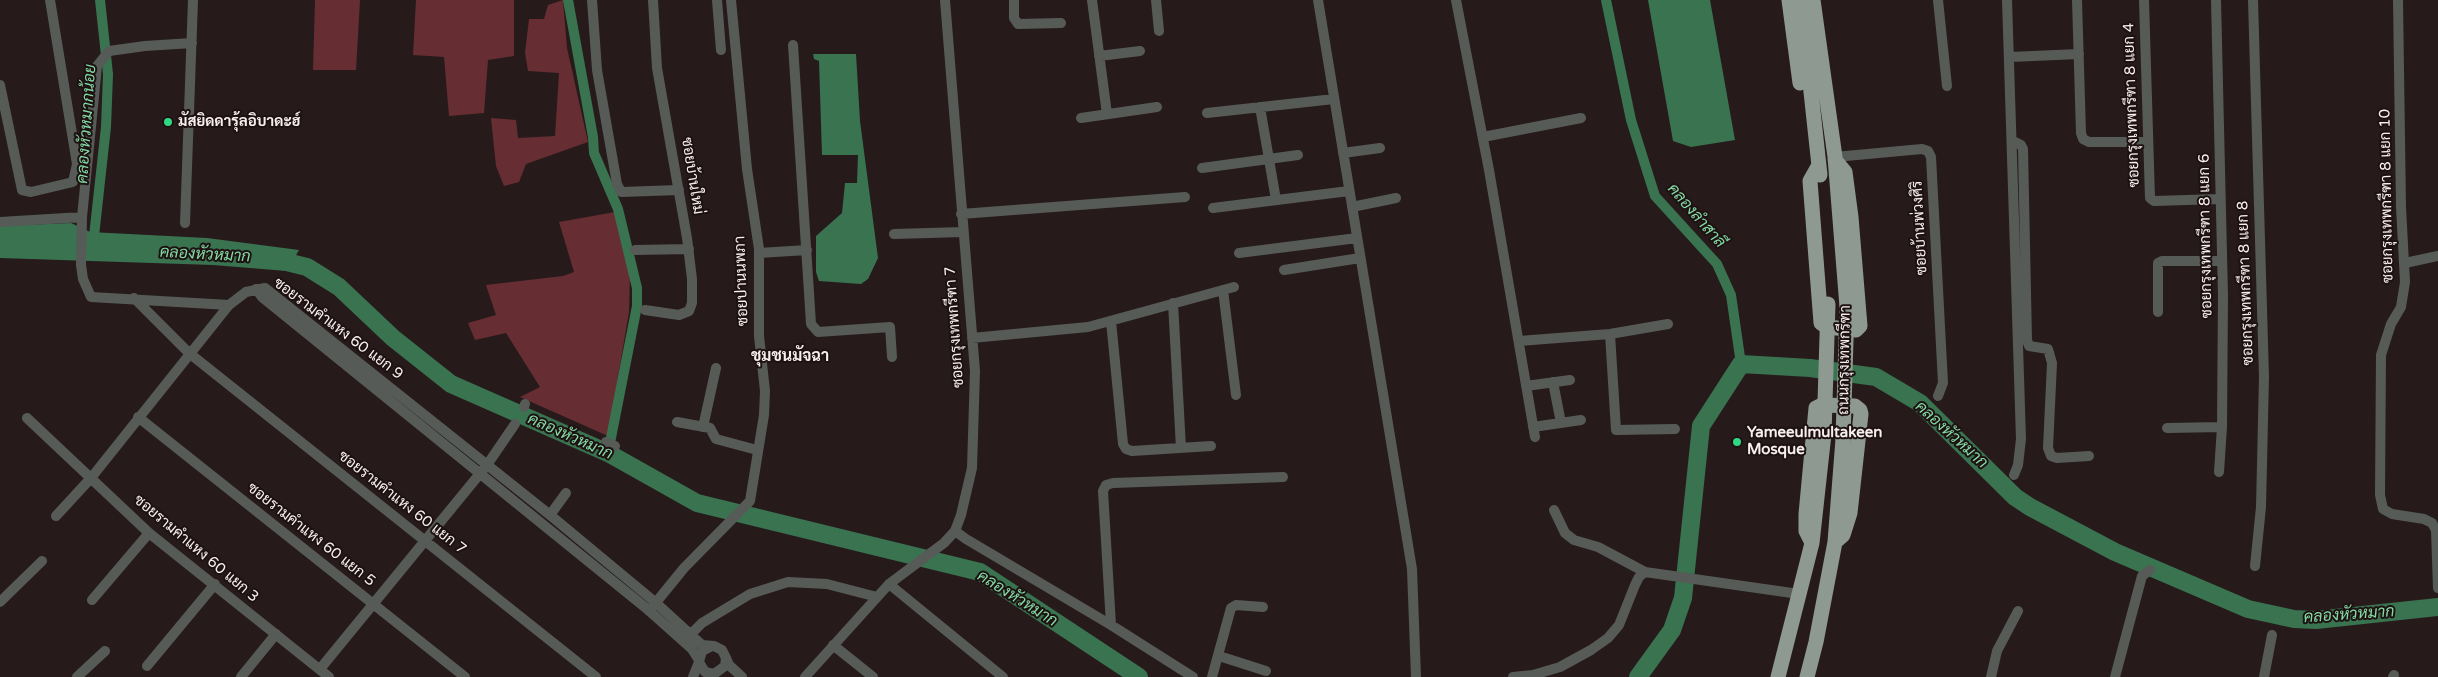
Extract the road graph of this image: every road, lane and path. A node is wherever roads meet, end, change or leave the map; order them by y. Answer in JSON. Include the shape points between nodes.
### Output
{"nodes":[{"id":1,"x":50,"y":0,"type":"edge"},
{"id":2,"x":194,"y":0,"type":"edge"},
{"id":3,"x":592,"y":0,"type":"edge"},
{"id":4,"x":653,"y":0,"type":"edge"},
{"id":5,"x":717,"y":0,"type":"edge"},
{"id":6,"x":731,"y":0,"type":"edge"},
{"id":7,"x":944,"y":0,"type":"edge"},
{"id":8,"x":1014,"y":0,"type":"edge"},
{"id":9,"x":1092,"y":0,"type":"edge"},
{"id":10,"x":1156,"y":0,"type":"edge"},
{"id":11,"x":1318,"y":0,"type":"edge"},
{"id":12,"x":1456,"y":0,"type":"edge"},
{"id":13,"x":1789,"y":0,"type":"edge"},
{"id":14,"x":1801,"y":0,"type":"edge"},
{"id":15,"x":1813,"y":0,"type":"edge"},
{"id":16,"x":1823,"y":0,"type":"edge"},
{"id":17,"x":1938,"y":0,"type":"edge"},
{"id":18,"x":2007,"y":0,"type":"edge"},
{"id":19,"x":2077,"y":0,"type":"edge"},
{"id":20,"x":2144,"y":0,"type":"edge"},
{"id":21,"x":2216,"y":0,"type":"edge"},
{"id":22,"x":2253,"y":0,"type":"edge"},
{"id":23,"x":2398,"y":0,"type":"edge"},
{"id":24,"x":1061,"y":23,"type":"dead end"},
{"id":25,"x":1159,"y":31,"type":"dead end"},
{"id":26,"x":192,"y":43,"type":"junction"},
{"id":27,"x":793,"y":45,"type":"dead end"},
{"id":28,"x":721,"y":50,"type":"dead end"},
{"id":29,"x":1140,"y":51,"type":"dead end"},
{"id":30,"x":2079,"y":54,"type":"junction"},
{"id":31,"x":1099,"y":56,"type":"junction"},
{"id":32,"x":2010,"y":57,"type":"junction"},
{"id":33,"x":0,"y":84,"type":"edge"},
{"id":34,"x":1948,"y":86,"type":"dead end"},
{"id":35,"x":1334,"y":99,"type":"junction"},
{"id":36,"x":1828,"y":101,"type":"junction"},
{"id":37,"x":1812,"y":103,"type":"junction"},
{"id":38,"x":1157,"y":107,"type":"dead end"},
{"id":39,"x":1260,"y":107,"type":"junction"},
{"id":40,"x":1207,"y":113,"type":"dead end"},
{"id":41,"x":1107,"y":114,"type":"junction"},
{"id":42,"x":1081,"y":118,"type":"dead end"},
{"id":43,"x":1581,"y":118,"type":"dead end"},
{"id":44,"x":1483,"y":137,"type":"junction"},
{"id":45,"x":2013,"y":141,"type":"junction"},
{"id":46,"x":2147,"y":142,"type":"junction"},
{"id":47,"x":1380,"y":148,"type":"dead end"},
{"id":48,"x":1343,"y":153,"type":"junction"},
{"id":49,"x":1298,"y":155,"type":"dead end"},
{"id":50,"x":1269,"y":159,"type":"junction"},
{"id":51,"x":1835,"y":159,"type":"junction"},
{"id":52,"x":1819,"y":165,"type":"junction"},
{"id":53,"x":1202,"y":168,"type":"dead end"},
{"id":54,"x":679,"y":190,"type":"junction"},
{"id":55,"x":1349,"y":191,"type":"junction"},
{"id":56,"x":1185,"y":197,"type":"dead end"},
{"id":57,"x":1396,"y":198,"type":"dead end"},
{"id":58,"x":2220,"y":199,"type":"junction"},
{"id":59,"x":1276,"y":200,"type":"junction"},
{"id":60,"x":1352,"y":207,"type":"junction"},
{"id":61,"x":1214,"y":208,"type":"dead end"},
{"id":62,"x":961,"y":214,"type":"junction"},
{"id":63,"x":82,"y":220,"type":"junction"},
{"id":64,"x":0,"y":222,"type":"edge"},
{"id":65,"x":185,"y":223,"type":"dead end"},
{"id":66,"x":963,"y":232,"type":"junction"},
{"id":67,"x":894,"y":234,"type":"dead end"},
{"id":68,"x":1357,"y":238,"type":"junction"},
{"id":69,"x":688,"y":249,"type":"junction"},
{"id":70,"x":635,"y":250,"type":"dead end"},
{"id":71,"x":807,"y":250,"type":"junction"},
{"id":72,"x":1240,"y":252,"type":"dead end"},
{"id":73,"x":759,"y":253,"type":"junction"},
{"id":74,"x":2438,"y":256,"type":"edge"},
{"id":75,"x":1360,"y":258,"type":"junction"},
{"id":76,"x":2221,"y":261,"type":"junction"},
{"id":77,"x":2405,"y":263,"type":"junction"},
{"id":78,"x":1284,"y":270,"type":"dead end"},
{"id":79,"x":1234,"y":286,"type":"dead end"},
{"id":80,"x":1223,"y":290,"type":"junction"},
{"id":81,"x":134,"y":298,"type":"junction"},
{"id":82,"x":1173,"y":303,"type":"junction"},
{"id":83,"x":229,"y":305,"type":"junction"},
{"id":84,"x":645,"y":310,"type":"dead end"},
{"id":85,"x":2158,"y":312,"type":"dead end"},
{"id":86,"x":1110,"y":321,"type":"junction"},
{"id":87,"x":1668,"y":324,"type":"dead end"},
{"id":88,"x":1610,"y":334,"type":"junction"},
{"id":89,"x":972,"y":338,"type":"junction"},
{"id":90,"x":1518,"y":341,"type":"junction"},
{"id":91,"x":189,"y":353,"type":"junction"},
{"id":92,"x":892,"y":357,"type":"dead end"},
{"id":93,"x":716,"y":368,"type":"dead end"},
{"id":94,"x":1570,"y":380,"type":"dead end"},
{"id":95,"x":1553,"y":382,"type":"junction"},
{"id":96,"x":1526,"y":386,"type":"junction"},
{"id":97,"x":1236,"y":395,"type":"dead end"},
{"id":98,"x":1938,"y":396,"type":"dead end"},
{"id":99,"x":138,"y":417,"type":"junction"},
{"id":100,"x":27,"y":418,"type":"dead end"},
{"id":101,"x":1582,"y":420,"type":"dead end"},
{"id":102,"x":677,"y":422,"type":"dead end"},
{"id":103,"x":1561,"y":423,"type":"junction"},
{"id":104,"x":515,"y":424,"type":"dead end"},
{"id":105,"x":703,"y":427,"type":"junction"},
{"id":106,"x":2222,"y":427,"type":"junction"},
{"id":107,"x":2167,"y":428,"type":"dead end"},
{"id":108,"x":1676,"y":429,"type":"dead end"},
{"id":109,"x":1211,"y":446,"type":"dead end"},
{"id":110,"x":1181,"y":448,"type":"junction"},
{"id":111,"x":757,"y":450,"type":"junction"},
{"id":112,"x":2089,"y":456,"type":"dead end"},
{"id":113,"x":484,"y":469,"type":"junction"},
{"id":114,"x":2219,"y":472,"type":"dead end"},
{"id":115,"x":2014,"y":475,"type":"dead end"},
{"id":116,"x":1283,"y":477,"type":"dead end"},
{"id":117,"x":91,"y":478,"type":"junction"},
{"id":118,"x":566,"y":493,"type":"dead end"},
{"id":119,"x":1554,"y":510,"type":"dead end"},
{"id":120,"x":56,"y":516,"type":"dead end"},
{"id":121,"x":550,"y":516,"type":"junction"},
{"id":122,"x":955,"y":531,"type":"junction"},
{"id":123,"x":149,"y":533,"type":"junction"},
{"id":124,"x":425,"y":541,"type":"junction"},
{"id":125,"x":1835,"y":542,"type":"junction"},
{"id":126,"x":1812,"y":543,"type":"junction"},
{"id":127,"x":42,"y":561,"type":"dead end"},
{"id":128,"x":2255,"y":566,"type":"dead end"},
{"id":129,"x":2150,"y":570,"type":"dead end"},
{"id":130,"x":1645,"y":572,"type":"junction"},
{"id":131,"x":215,"y":584,"type":"junction"},
{"id":132,"x":890,"y":584,"type":"junction"},
{"id":133,"x":2438,"y":588,"type":"edge"},
{"id":134,"x":1799,"y":594,"type":"junction"},
{"id":135,"x":877,"y":597,"type":"junction"},
{"id":136,"x":92,"y":600,"type":"dead end"},
{"id":137,"x":0,"y":602,"type":"edge"},
{"id":138,"x":656,"y":602,"type":"junction"},
{"id":139,"x":373,"y":604,"type":"junction"},
{"id":140,"x":1263,"y":607,"type":"dead end"},
{"id":141,"x":649,"y":611,"type":"junction"},
{"id":142,"x":2018,"y":611,"type":"dead end"},
{"id":143,"x":1111,"y":625,"type":"junction"},
{"id":144,"x":276,"y":634,"type":"junction"},
{"id":145,"x":690,"y":635,"type":"junction"},
{"id":146,"x":2272,"y":635,"type":"dead end"},
{"id":147,"x":1816,"y":642,"type":"junction"},
{"id":148,"x":833,"y":645,"type":"junction"},
{"id":149,"x":710,"y":647,"type":"junction"},
{"id":150,"x":105,"y":651,"type":"dead end"},
{"id":151,"x":1219,"y":656,"type":"junction"},
{"id":152,"x":726,"y":658,"type":"junction"},
{"id":153,"x":699,"y":661,"type":"junction"},
{"id":154,"x":147,"y":666,"type":"dead end"},
{"id":155,"x":320,"y":669,"type":"junction"},
{"id":156,"x":1266,"y":670,"type":"dead end"},
{"id":157,"x":713,"y":675,"type":"edge"},
{"id":158,"x":77,"y":677,"type":"edge"},
{"id":159,"x":241,"y":677,"type":"edge"},
{"id":160,"x":329,"y":677,"type":"edge"},
{"id":161,"x":465,"y":677,"type":"edge"},
{"id":162,"x":596,"y":677,"type":"edge"},
{"id":163,"x":693,"y":677,"type":"edge"},
{"id":164,"x":742,"y":677,"type":"edge"},
{"id":165,"x":805,"y":677,"type":"edge"},
{"id":166,"x":873,"y":677,"type":"edge"},
{"id":167,"x":1003,"y":677,"type":"edge"},
{"id":168,"x":1193,"y":677,"type":"edge"},
{"id":169,"x":1212,"y":677,"type":"edge"},
{"id":170,"x":1416,"y":677,"type":"edge"},
{"id":171,"x":1513,"y":677,"type":"edge"},
{"id":172,"x":1778,"y":677,"type":"edge"},
{"id":173,"x":1806,"y":677,"type":"edge"},
{"id":174,"x":1813,"y":677,"type":"edge"},
{"id":175,"x":1991,"y":677,"type":"edge"},
{"id":176,"x":2115,"y":677,"type":"edge"},
{"id":177,"x":2264,"y":677,"type":"edge"}],
"edges":[{"from":1,"to":33,"type":"street","via":[[77,164],[73,182],[31,192],[22,190]]},
{"from":2,"to":26,"type":"street"},
{"from":3,"to":54,"type":"street","via":[[597,70],[617,184],[621,192]]},
{"from":4,"to":54,"type":"street","name":"ซอยบ้านใหม่","via":[[657,68]]},
{"from":5,"to":28,"type":"street"},
{"from":6,"to":73,"type":"street","name":"ซอยปานนพภา","via":[[747,169]]},
{"from":7,"to":62,"type":"street","name":"ซอยกรุงเทพกรีฑา 7"},
{"from":8,"to":24,"type":"street","via":[[1014,18],[1018,24]]},
{"from":9,"to":31,"type":"street"},
{"from":10,"to":25,"type":"street"},
{"from":11,"to":35,"type":"street"},
{"from":12,"to":44,"type":"street"},
{"from":13,"to":37,"type":"main road","name":"ถนนกรุงเทพกรีฑา","via":[[1802,91]]},
{"from":14,"to":37,"type":"main road","name":"ถนนกรุงเทพกรีฑา"},
{"from":15,"to":36,"type":"main road","name":"ถนนกรุงเทพกรีฑา"},
{"from":16,"to":36,"type":"main road","name":"ถนนกรุงเทพกรีฑา","via":[[1834,85]]},
{"from":17,"to":34,"type":"street"},
{"from":18,"to":32,"type":"street"},
{"from":19,"to":30,"type":"street"},
{"from":20,"to":46,"type":"street","name":"ซอยกรุงเทพกรีฑา 8 แยก 4"},
{"from":21,"to":58,"type":"street","name":"ซอยกรุงเทพกรีฑา 8 แยก 6"},
{"from":22,"to":128,"type":"street","name":"ซอยกรุงเทพกรีฑา 8 แยก 8","via":[[2264,377],[2261,507]]},
{"from":23,"to":77,"type":"street","name":"ซอยกรุงเทพกรีฑา 8 แยก 10","via":[[2401,208]]},
{"from":26,"to":63,"type":"street","via":[[109,51],[97,66]]},
{"from":26,"to":65,"type":"street"},
{"from":27,"to":71,"type":"street"},
{"from":29,"to":31,"type":"street"},
{"from":30,"to":32,"type":"street"},
{"from":30,"to":46,"type":"street","via":[[2081,133],[2084,139],[2089,142]]},
{"from":31,"to":41,"type":"street"},
{"from":32,"to":45,"type":"street"},
{"from":35,"to":39,"type":"street"},
{"from":35,"to":48,"type":"street"},
{"from":36,"to":51,"type":"main road","name":"ถนนกรุงเทพกรีฑา"},
{"from":37,"to":52,"type":"main road","name":"ถนนกรุงเทพกรีฑา"},
{"from":38,"to":41,"type":"street"},
{"from":39,"to":40,"type":"street"},
{"from":39,"to":50,"type":"street"},
{"from":41,"to":42,"type":"street"},
{"from":43,"to":44,"type":"street"},
{"from":44,"to":90,"type":"street"},
{"from":45,"to":112,"type":"street","via":[[2023,149],[2027,340],[2029,346],[2048,349],[2052,363],[2048,448],[2057,458]]},
{"from":45,"to":115,"type":"street","via":[[2021,438]]},
{"from":46,"to":58,"type":"street","name":"ซอยกรุงเทพกรีฑา 8 แยก 4","via":[[2149,193],[2154,201]]},
{"from":47,"to":48,"type":"street"},
{"from":48,"to":55,"type":"street"},
{"from":49,"to":50,"type":"street"},
{"from":50,"to":53,"type":"street"},
{"from":50,"to":59,"type":"street"},
{"from":51,"to":52,"type":"main road","via":[[1845,172],[1851,217],[1860,326],[1856,330],[1826,327],[1821,323],[1810,181]]},
{"from":51,"to":98,"type":"street","name":"ซอยบ้านพ่วงศิริ","via":[[1922,149],[1931,157],[1943,382]]},
{"from":51,"to":125,"type":"main road","name":"ถนนกรุงเทพกรีฑา","bridge":true,"via":[[1847,307],[1843,439]]},
{"from":52,"to":126,"type":"main road","name":"ถนนกรุงเทพกรีฑา","bridge":true,"via":[[1828,304],[1824,434]]},
{"from":54,"to":69,"type":"street","name":"ซอยบ้านใหม่"},
{"from":55,"to":59,"type":"street"},
{"from":55,"to":60,"type":"street"},
{"from":56,"to":62,"type":"street"},
{"from":57,"to":60,"type":"street"},
{"from":58,"to":76,"type":"street","name":"ซอยกรุงเทพกรีฑา 8 แยก 6"},
{"from":59,"to":61,"type":"street"},
{"from":60,"to":68,"type":"street"},
{"from":62,"to":66,"type":"street","name":"ซอยกรุงเทพกรีฑา 7"},
{"from":63,"to":64,"type":"street"},
{"from":63,"to":81,"type":"street","via":[[81,265],[86,288],[92,297]]},
{"from":66,"to":67,"type":"street"},
{"from":66,"to":89,"type":"street","name":"ซอยกรุงเทพกรีฑา 7"},
{"from":68,"to":72,"type":"street"},
{"from":68,"to":75,"type":"street"},
{"from":69,"to":70,"type":"street"},
{"from":69,"to":84,"type":"street","name":"ซอยบ้านใหม่","via":[[692,279],[689,311],[680,315]]},
{"from":71,"to":73,"type":"street"},
{"from":71,"to":92,"type":"street","via":[[813,329],[818,332],[890,327]]},
{"from":73,"to":111,"type":"street","name":"ซอยปานนพภา","via":[[759,336],[765,391]]},
{"from":74,"to":77,"type":"street"},
{"from":75,"to":78,"type":"street"},
{"from":75,"to":170,"type":"street","via":[[1412,569]]},
{"from":76,"to":85,"type":"street","via":[[2162,261],[2158,264]]},
{"from":76,"to":106,"type":"street","name":"ซอยกรุงเทพกรีฑา 8 แยก 6"},
{"from":77,"to":133,"type":"street","name":"ซอยกรุงเทพกรีฑา 8 แยก 10","via":[[2401,307],[2391,324],[2381,355],[2380,495],[2383,508],[2392,514],[2432,523],[2436,530]]},
{"from":79,"to":80,"type":"street"},
{"from":80,"to":82,"type":"street"},
{"from":80,"to":97,"type":"street"},
{"from":81,"to":83,"type":"street"},
{"from":81,"to":91,"type":"street","name":"ซอยรามคำแหง 60 แยก 7"},
{"from":82,"to":86,"type":"street"},
{"from":82,"to":110,"type":"street"},
{"from":83,"to":91,"type":"street"},
{"from":83,"to":113,"type":"street","name":"ซอยรามคำแหง 60 แยก 9","via":[[239,296],[266,288]]},
{"from":86,"to":89,"type":"street","via":[[1088,327]]},
{"from":86,"to":110,"type":"street","via":[[1123,444],[1132,451]]},
{"from":87,"to":88,"type":"street"},
{"from":88,"to":90,"type":"street"},
{"from":88,"to":108,"type":"street","via":[[1616,430]]},
{"from":89,"to":122,"type":"street","name":"ซอยกรุงเทพกรีฑา 7","via":[[975,371],[972,468]]},
{"from":90,"to":96,"type":"street"},
{"from":91,"to":99,"type":"street"},
{"from":91,"to":124,"type":"street","name":"ซอยรามคำแหง 60 แยก 7"},
{"from":93,"to":105,"type":"street"},
{"from":94,"to":95,"type":"street"},
{"from":95,"to":96,"type":"street"},
{"from":95,"to":103,"type":"street"},
{"from":96,"to":103,"type":"street","via":[[1534,432]]},
{"from":99,"to":117,"type":"street"},
{"from":99,"to":139,"type":"street","name":"ซอยรามคำแหง 60 แยก 5"},
{"from":100,"to":117,"type":"street","name":"ซอยรามคำแหง 60 แยก 3"},
{"from":101,"to":103,"type":"street"},
{"from":102,"to":105,"type":"street"},
{"from":104,"to":113,"type":"street"},
{"from":105,"to":111,"type":"street","via":[[713,431],[716,439]]},
{"from":106,"to":107,"type":"street"},
{"from":106,"to":114,"type":"street","name":"ซอยกรุงเทพกรีฑา 8 แยก 6"},
{"from":109,"to":110,"type":"street"},
{"from":111,"to":138,"type":"street","name":"ซอยปานนพภา","via":[[750,501],[725,524]]},
{"from":113,"to":121,"type":"street","name":"ซอยรามคำแหง 60 แยก 9"},
{"from":113,"to":124,"type":"street"},
{"from":113,"to":141,"type":"street","name":"ซอยรามคำแหง 60 แยก 9"},
{"from":116,"to":143,"type":"street","via":[[1106,485],[1103,491]]},
{"from":117,"to":120,"type":"street"},
{"from":117,"to":123,"type":"street","name":"ซอยรามคำแหง 60 แยก 3"},
{"from":118,"to":121,"type":"street"},
{"from":119,"to":130,"type":"street","via":[[1565,533],[1574,540],[1598,547]]},
{"from":121,"to":138,"type":"street","name":"ซอยรามคำแหง 60 แยก 9"},
{"from":122,"to":132,"type":"street","name":"ซอยกรุงเทพกรีฑา 7"},
{"from":122,"to":143,"type":"street"},
{"from":123,"to":131,"type":"street","name":"ซอยรามคำแหง 60 แยก 3"},
{"from":123,"to":136,"type":"street"},
{"from":124,"to":139,"type":"street"},
{"from":124,"to":162,"type":"street","name":"ซอยรามคำแหง 60 แยก 7"},
{"from":125,"to":126,"type":"main road","via":[[1843,535],[1850,513],[1861,414],[1855,406],[1822,405],[1816,408],[1806,514],[1806,531]]},
{"from":125,"to":147,"type":"main road","name":"ถนนกรุงเทพกรีฑา"},
{"from":126,"to":134,"type":"main road","name":"ถนนกรุงเทพกรีฑา"},
{"from":127,"to":137,"type":"street"},
{"from":129,"to":176,"type":"street","via":[[2142,576]]},
{"from":130,"to":134,"type":"street"},
{"from":130,"to":171,"type":"street","via":[[1634,585],[1619,625],[1608,638],[1560,667]]},
{"from":131,"to":144,"type":"street","name":"ซอยรามคำแหง 60 แยก 3"},
{"from":131,"to":154,"type":"street"},
{"from":132,"to":135,"type":"street","name":"ซอยกรุงเทพกรีฑา 7"},
{"from":132,"to":167,"type":"street"},
{"from":134,"to":172,"type":"main road","name":"ถนนกรุงเทพกรีฑา"},
{"from":135,"to":145,"type":"street","via":[[827,584],[788,582],[750,594],[702,623]]},
{"from":135,"to":148,"type":"street","name":"ซอยกรุงเทพกรีฑา 7"},
{"from":138,"to":141,"type":"street","name":"ซอยปานนพภา"},
{"from":138,"to":145,"type":"street","name":"ซอยรามคำแหง 60 แยก 9"},
{"from":139,"to":155,"type":"street"},
{"from":139,"to":161,"type":"street","name":"ซอยรามคำแหง 60 แยก 5"},
{"from":140,"to":151,"type":"street","via":[[1236,605],[1231,608]]},
{"from":141,"to":153,"type":"street","name":"ซอยรามคำแหง 60 แยก 9","via":[[692,649]]},
{"from":142,"to":175,"type":"street","via":[[1997,651]]},
{"from":143,"to":168,"type":"street"},
{"from":144,"to":155,"type":"street","name":"ซอยรามคำแหง 60 แยก 3"},
{"from":144,"to":159,"type":"street"},
{"from":145,"to":149,"type":"street","name":"ซอยรามคำแหง 60 แยก 9"},
{"from":146,"to":177,"type":"street"},
{"from":147,"to":173,"type":"main road","name":"ถนนกรุงเทพกรีฑา"},
{"from":147,"to":174,"type":"main road"},
{"from":148,"to":165,"type":"street","name":"ซอยกรุงเทพกรีฑา 7"},
{"from":148,"to":166,"type":"street"},
{"from":149,"to":152,"type":"street","via":[[722,650]]},
{"from":149,"to":153,"type":"street","via":[[702,651]]},
{"from":150,"to":158,"type":"street"},
{"from":151,"to":156,"type":"street"},
{"from":151,"to":169,"type":"street"},
{"from":152,"to":157,"type":"street","via":[[723,670]]},
{"from":152,"to":164,"type":"street"},
{"from":153,"to":157,"type":"street","via":[[702,668]]},
{"from":153,"to":163,"type":"street"},
{"from":155,"to":160,"type":"street","name":"ซอยรามคำแหง 60 แยก 3"}]}
